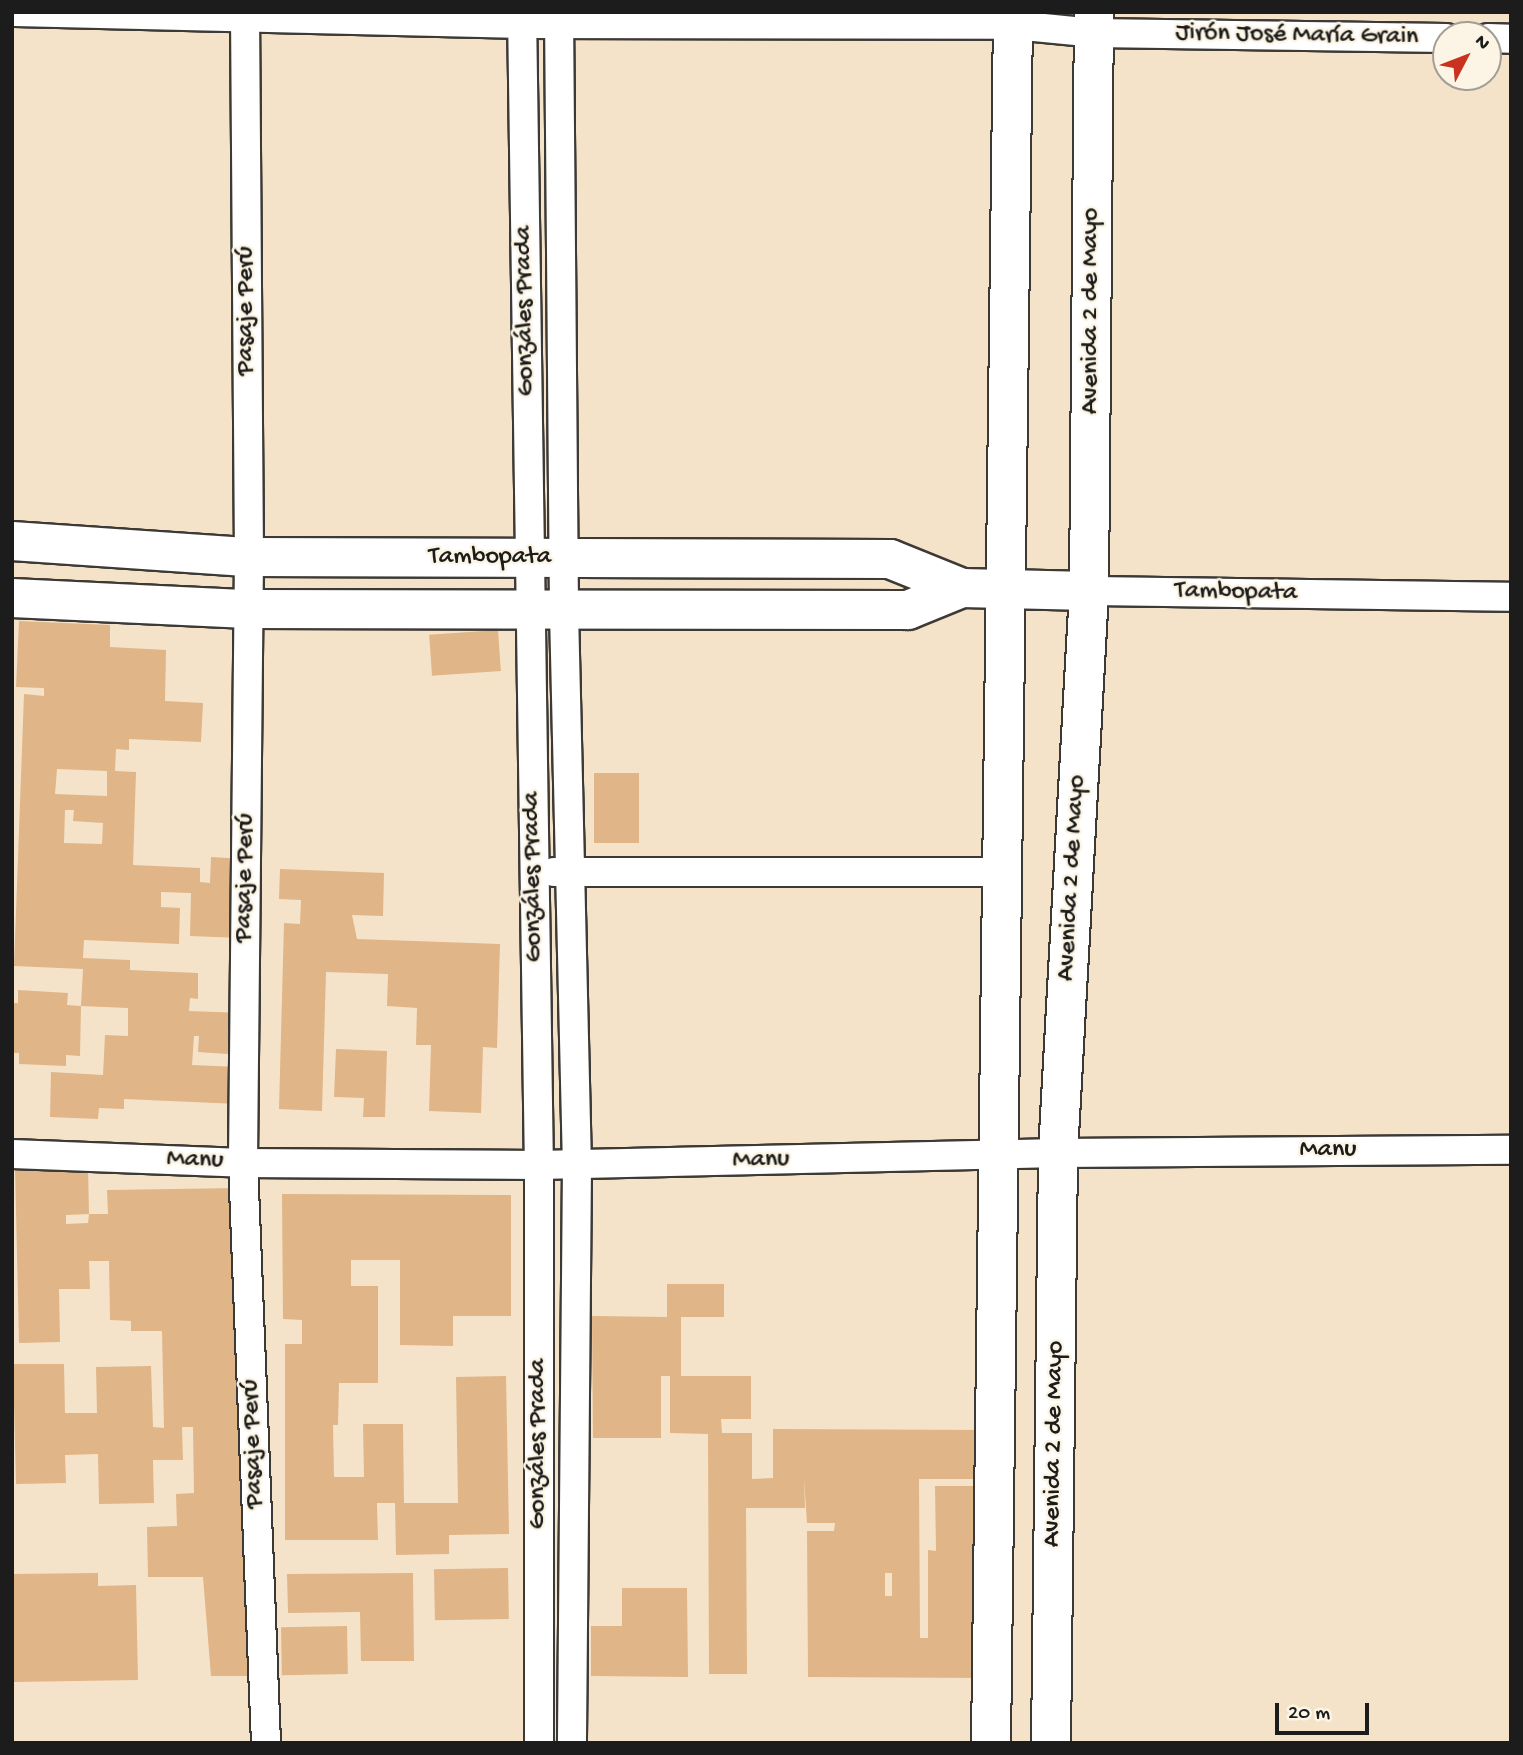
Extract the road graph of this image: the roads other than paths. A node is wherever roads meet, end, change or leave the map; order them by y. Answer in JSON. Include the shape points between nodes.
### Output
{"nodes":[{"id":1,"x":15,"y":12,"type":"edge"},
{"id":2,"x":245,"y":15,"type":"edge"},
{"id":3,"x":522,"y":18,"type":"edge"},
{"id":4,"x":559,"y":18,"type":"edge"},
{"id":5,"x":1013,"y":19,"type":"edge"},
{"id":6,"x":1094,"y":23,"type":"edge"},
{"id":7,"x":1432,"y":37,"type":"edge"},
{"id":8,"x":12,"y":541,"type":"edge"},
{"id":9,"x":249,"y":557,"type":"junction"},
{"id":10,"x":547,"y":558,"type":"junction"},
{"id":11,"x":962,"y":588,"type":"junction"},
{"id":12,"x":1005,"y":590,"type":"junction"},
{"id":13,"x":1089,"y":591,"type":"junction"},
{"id":14,"x":1511,"y":597,"type":"edge"},
{"id":15,"x":12,"y":598,"type":"edge"},
{"id":16,"x":248,"y":609,"type":"junction"},
{"id":17,"x":547,"y":611,"type":"junction"},
{"id":18,"x":534,"y":871,"type":"junction"},
{"id":19,"x":1003,"y":872,"type":"junction"},
{"id":20,"x":570,"y":873,"type":"junction"},
{"id":21,"x":1511,"y":1150,"type":"edge"},
{"id":22,"x":1058,"y":1153,"type":"junction"},
{"id":23,"x":12,"y":1154,"type":"edge"},
{"id":24,"x":1001,"y":1157,"type":"junction"},
{"id":25,"x":243,"y":1163,"type":"junction"},
{"id":26,"x":539,"y":1165,"type":"junction"},
{"id":27,"x":577,"y":1165,"type":"junction"},
{"id":28,"x":266,"y":1743,"type":"edge"},
{"id":29,"x":539,"y":1743,"type":"edge"},
{"id":30,"x":572,"y":1743,"type":"edge"},
{"id":31,"x":991,"y":1743,"type":"edge"},
{"id":32,"x":1051,"y":1743,"type":"edge"}],
"edges":[{"from":1,"to":2,"type":"street","name":"Jirón José María Grain"},
{"from":2,"to":3,"type":"street","name":"Jirón José María Grain"},
{"from":2,"to":9,"type":"street","name":"Pasaje Perú"},
{"from":3,"to":4,"type":"street","name":"Jirón José María Grain"},
{"from":3,"to":10,"type":"street","name":"Gonzáles Prada"},
{"from":4,"to":5,"type":"street","name":"Jirón José María Grain"},
{"from":4,"to":10,"type":"street"},
{"from":5,"to":6,"type":"street","name":"Jirón José María Grain"},
{"from":5,"to":12,"type":"main road"},
{"from":6,"to":7,"type":"street","name":"Jirón José María Grain"},
{"from":6,"to":13,"type":"main road","name":"Avenida 2 de Mayo"},
{"from":8,"to":9,"type":"main road","name":"Tambopata"},
{"from":9,"to":10,"type":"main road","name":"Tambopata"},
{"from":9,"to":16,"type":"street","name":"Pasaje Perú"},
{"from":10,"to":11,"type":"main road","name":"Tambopata","via":[[890,559]]},
{"from":10,"to":17,"type":"street"},
{"from":11,"to":12,"type":"main road","name":"Tambopata"},
{"from":11,"to":17,"type":"main road","name":"Tambopata","via":[[908,610]]},
{"from":12,"to":13,"type":"main road","name":"Tambopata"},
{"from":12,"to":19,"type":"main road"},
{"from":13,"to":14,"type":"street","name":"Tambopata"},
{"from":13,"to":22,"type":"main road","name":"Avenida 2 de Mayo"},
{"from":15,"to":16,"type":"main road","name":"Tambopata"},
{"from":16,"to":17,"type":"main road","name":"Tambopata"},
{"from":16,"to":25,"type":"street","name":"Pasaje Perú"},
{"from":17,"to":18,"type":"street","name":"Gonzáles Prada"},
{"from":17,"to":20,"type":"street"},
{"from":18,"to":20,"type":"street"},
{"from":18,"to":26,"type":"street","name":"Gonzáles Prada"},
{"from":19,"to":20,"type":"street"},
{"from":19,"to":24,"type":"main road"},
{"from":20,"to":27,"type":"street"},
{"from":21,"to":22,"type":"street","name":"Manu"},
{"from":22,"to":24,"type":"street","name":"Manu"},
{"from":22,"to":32,"type":"main road","name":"Avenida 2 de Mayo"},
{"from":23,"to":25,"type":"street","name":"Manu"},
{"from":24,"to":27,"type":"street","name":"Manu"},
{"from":24,"to":31,"type":"main road"},
{"from":25,"to":26,"type":"street","name":"Manu"},
{"from":25,"to":28,"type":"street","name":"Pasaje Perú"},
{"from":26,"to":27,"type":"street","name":"Manu"},
{"from":26,"to":29,"type":"street","name":"Gonzáles Prada"},
{"from":27,"to":30,"type":"street"}]}
